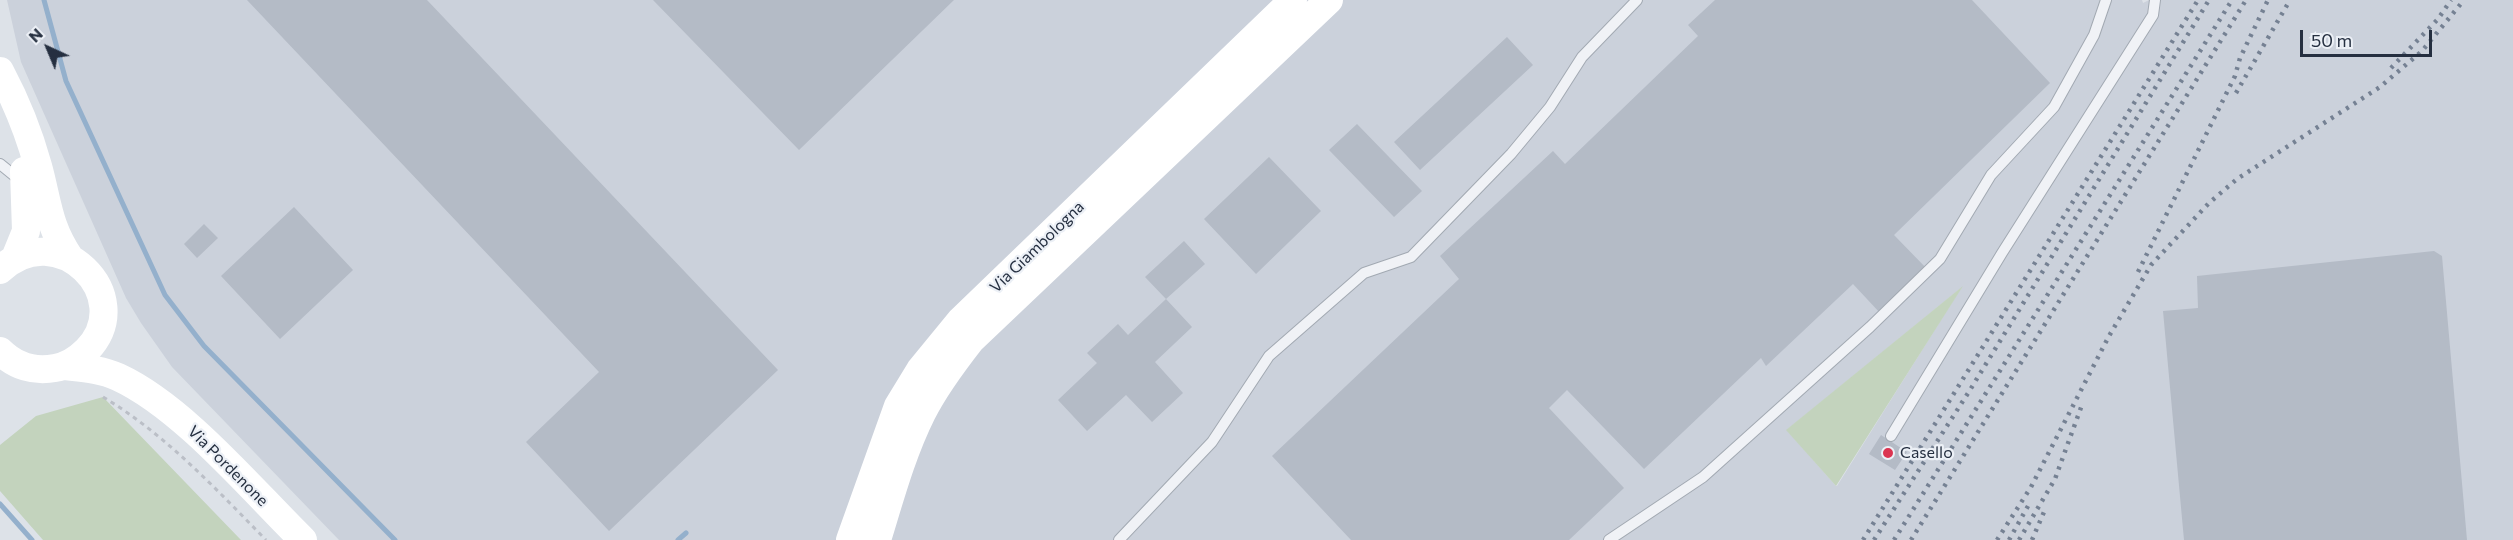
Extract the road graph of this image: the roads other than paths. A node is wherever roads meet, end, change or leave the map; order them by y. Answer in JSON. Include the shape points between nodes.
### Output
{"nodes":[{"id":1,"x":1293,"y":0,"type":"edge"},
{"id":2,"x":1315,"y":0,"type":"edge"},
{"id":3,"x":1329,"y":0,"type":"edge"},
{"id":4,"x":1637,"y":0,"type":"edge"},
{"id":5,"x":2106,"y":0,"type":"edge"},
{"id":6,"x":2156,"y":0,"type":"edge"},
{"id":7,"x":0,"y":72,"type":"edge"},
{"id":8,"x":1226,"y":74,"type":"junction"},
{"id":9,"x":0,"y":164,"type":"edge"},
{"id":10,"x":25,"y":184,"type":"junction"},
{"id":11,"x":1114,"y":204,"type":"junction"},
{"id":12,"x":70,"y":258,"type":"junction"},
{"id":13,"x":8,"y":264,"type":"edge"},
{"id":14,"x":102,"y":319,"type":"junction"},
{"id":15,"x":0,"y":351,"type":"edge"},
{"id":16,"x":64,"y":366,"type":"junction"},
{"id":17,"x":150,"y":396,"type":"junction"},
{"id":18,"x":1891,"y":436,"type":"dead end"},
{"id":19,"x":303,"y":540,"type":"edge"},
{"id":20,"x":850,"y":540,"type":"edge"},
{"id":21,"x":877,"y":540,"type":"edge"},
{"id":22,"x":1119,"y":540,"type":"edge"},
{"id":23,"x":1609,"y":540,"type":"edge"}],
"edges":[{"from":1,"to":8,"type":"street","name":"Via Giambologna"},
{"from":2,"to":8,"type":"street","name":"Via Giambologna"},
{"from":3,"to":11,"type":"street","name":"Via Giambologna"},
{"from":4,"to":22,"type":"lane","via":[[1582,57],[1550,107],[1511,154],[1411,257],[1364,273],[1269,356],[1212,442]]},
{"from":5,"to":23,"type":"lane","via":[[2094,35],[2054,107],[1991,175],[1940,259],[1703,477]]},
{"from":6,"to":18,"type":"lane","via":[[2153,15]]},
{"from":7,"to":10,"type":"street","via":[[20,143]]},
{"from":7,"to":12,"type":"street","via":[[17,106],[38,166],[49,220]]},
{"from":8,"to":11,"type":"street","name":"Via Giambologna","via":[[1141,166]]},
{"from":8,"to":20,"type":"street","name":"Via Giambologna","via":[[941,343],[898,406]]},
{"from":9,"to":10,"type":"lane"},
{"from":10,"to":13,"type":"street","via":[[26,231]]},
{"from":11,"to":21,"type":"street","name":"Via Giambologna","via":[[971,340],[942,378],[907,445]]},
{"from":12,"to":13,"type":"street","via":[[45,251]]},
{"from":12,"to":14,"type":"street","name":"Via Pordenone","via":[[96,283]]},
{"from":14,"to":16,"type":"street","via":[[89,347]]},
{"from":14,"to":17,"type":"street","name":"Via Pordenone","via":[[104,337],[115,357]]},
{"from":15,"to":16,"type":"street","name":"Via Pordenone","via":[[33,369]]},
{"from":16,"to":17,"type":"street","name":"Via Pordenone","via":[[116,376]]},
{"from":17,"to":19,"type":"street","name":"Via Pordenone","via":[[183,421]]}]}
